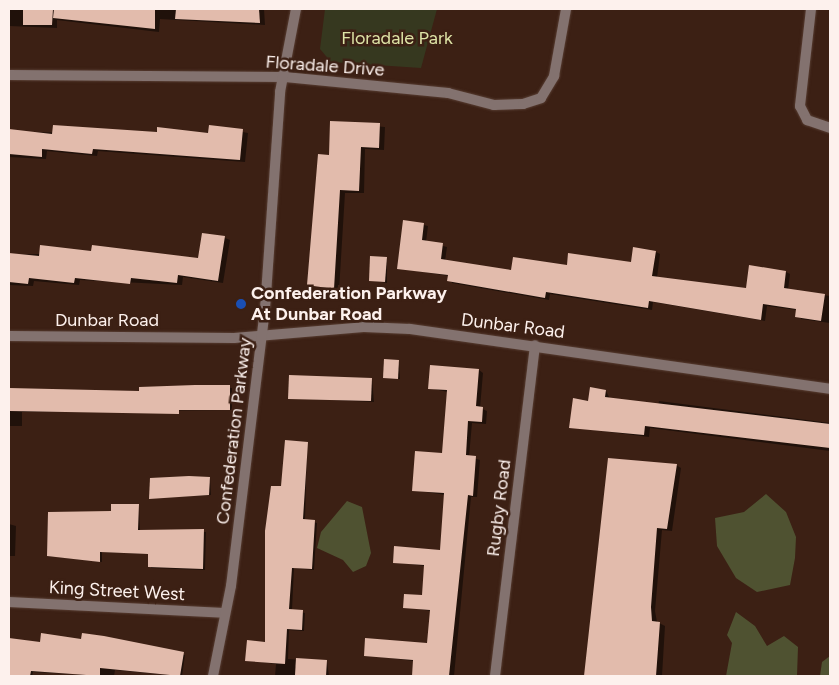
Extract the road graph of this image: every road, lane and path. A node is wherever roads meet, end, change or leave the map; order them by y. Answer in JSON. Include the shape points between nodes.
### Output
{"nodes":[{"id":1,"x":296,"y":9,"type":"edge"},
{"id":2,"x":566,"y":9,"type":"edge"},
{"id":3,"x":812,"y":9,"type":"edge"},
{"id":4,"x":9,"y":75,"type":"edge"},
{"id":5,"x":285,"y":78,"type":"junction"},
{"id":6,"x":830,"y":128,"type":"edge"},
{"id":7,"x":9,"y":336,"type":"edge"},
{"id":8,"x":261,"y":336,"type":"junction"},
{"id":9,"x":536,"y":344,"type":"junction"},
{"id":10,"x":830,"y":389,"type":"edge"},
{"id":11,"x":9,"y":602,"type":"edge"},
{"id":12,"x":224,"y":614,"type":"junction"},
{"id":13,"x":213,"y":676,"type":"edge"},
{"id":14,"x":495,"y":676,"type":"edge"}],
"edges":[{"from":1,"to":5,"type":"street","name":"Confederation Parkway"},
{"from":2,"to":5,"type":"street","name":"Floradale Drive","via":[[554,76],[541,98],[523,104],[494,105],[448,93]]},
{"from":3,"to":6,"type":"street","via":[[800,106],[807,120]]},
{"from":4,"to":5,"type":"street","name":"Floradale Drive"},
{"from":5,"to":8,"type":"street","name":"Confederation Parkway","via":[[280,92]]},
{"from":7,"to":8,"type":"street","name":"Dunbar Road"},
{"from":8,"to":9,"type":"street","name":"Dunbar Road","via":[[364,327]]},
{"from":8,"to":12,"type":"street","name":"Confederation Parkway","via":[[231,586]]},
{"from":9,"to":10,"type":"street","name":"Dunbar Road"},
{"from":9,"to":14,"type":"street","name":"Rugby Road"},
{"from":11,"to":12,"type":"street","name":"King Street West"},
{"from":12,"to":13,"type":"street","name":"Confederation Parkway"}]}
